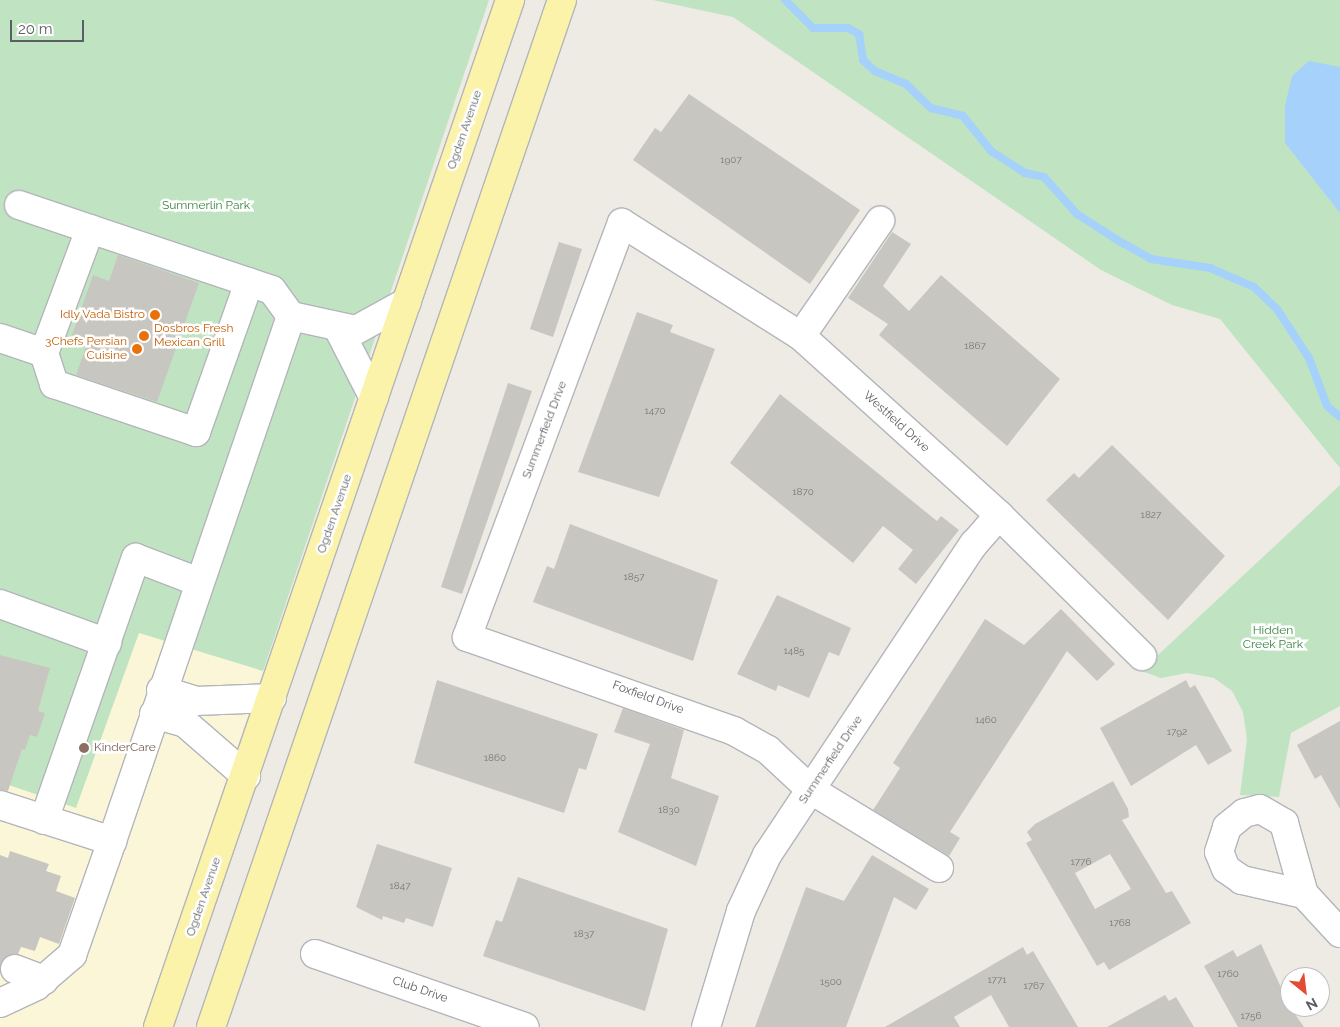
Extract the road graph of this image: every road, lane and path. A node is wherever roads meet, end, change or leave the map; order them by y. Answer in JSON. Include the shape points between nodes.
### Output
{"nodes":[{"id":1,"x":510,"y":0,"type":"edge"},
{"id":2,"x":562,"y":0,"type":"edge"},
{"id":3,"x":19,"y":205,"type":"dead end"},
{"id":4,"x":880,"y":221,"type":"dead end"},
{"id":5,"x":622,"y":223,"type":"joint"},
{"id":6,"x":90,"y":229,"type":"junction"},
{"id":7,"x":249,"y":282,"type":"junction"},
{"id":8,"x":407,"y":302,"type":"junction"},
{"id":9,"x":292,"y":316,"type":"junction"},
{"id":10,"x":339,"y":330,"type":"junction"},
{"id":11,"x":801,"y":336,"type":"junction"},
{"id":12,"x":0,"y":338,"type":"edge"},
{"id":13,"x":44,"y":353,"type":"junction"},
{"id":14,"x":374,"y":398,"type":"junction"},
{"id":15,"x":998,"y":515,"type":"junction"},
{"id":16,"x":199,"y":582,"type":"junction"},
{"id":17,"x":0,"y":604,"type":"edge"},
{"id":18,"x":467,"y":636,"type":"joint"},
{"id":19,"x":107,"y":642,"type":"junction"},
{"id":20,"x":1142,"y":656,"type":"dead end"},
{"id":21,"x":272,"y":698,"type":"junction"},
{"id":22,"x":158,"y":702,"type":"junction"},
{"id":23,"x":246,"y":776,"type":"junction"},
{"id":24,"x":811,"y":790,"type":"junction"},
{"id":25,"x":0,"y":805,"type":"edge"},
{"id":26,"x":44,"y":820,"type":"junction"},
{"id":27,"x":112,"y":841,"type":"junction"},
{"id":28,"x":939,"y":868,"type":"dead end"},
{"id":29,"x":1304,"y":894,"type":"dead end"},
{"id":30,"x":1340,"y":933,"type":"edge"},
{"id":31,"x":315,"y":954,"type":"dead end"},
{"id":32,"x":15,"y":969,"type":"dead end"},
{"id":33,"x":44,"y":980,"type":"junction"},
{"id":34,"x":0,"y":1003,"type":"edge"},
{"id":35,"x":478,"y":1019,"type":"edge"},
{"id":36,"x":158,"y":1027,"type":"edge"},
{"id":37,"x":211,"y":1027,"type":"edge"},
{"id":38,"x":525,"y":1027,"type":"edge"},
{"id":39,"x":706,"y":1027,"type":"edge"}],
"edges":[{"from":1,"to":8,"type":"main road","name":"Ogden Avenue"},
{"from":2,"to":37,"type":"main road"},
{"from":3,"to":6,"type":"street"},
{"from":4,"to":11,"type":"street"},
{"from":5,"to":11,"type":"street","name":"Westfield Drive"},
{"from":5,"to":18,"type":"street","name":"Summerfield Drive"},
{"from":6,"to":7,"type":"street"},
{"from":6,"to":13,"type":"street"},
{"from":7,"to":9,"type":"street","via":[[272,290]]},
{"from":7,"to":13,"type":"street","via":[[196,432],[54,384]]},
{"from":8,"to":10,"type":"street","via":[[371,324]]},
{"from":8,"to":14,"type":"main road","name":"Ogden Avenue"},
{"from":9,"to":10,"type":"street"},
{"from":9,"to":16,"type":"street"},
{"from":10,"to":14,"type":"street"},
{"from":11,"to":15,"type":"street","name":"Westfield Drive"},
{"from":12,"to":13,"type":"street"},
{"from":14,"to":21,"type":"main road","name":"Ogden Avenue"},
{"from":15,"to":20,"type":"street","name":"Westfield Drive"},
{"from":15,"to":24,"type":"street","name":"Summerfield Drive","via":[[978,539]]},
{"from":16,"to":19,"type":"street","via":[[136,558]]},
{"from":16,"to":22,"type":"street"},
{"from":17,"to":19,"type":"street"},
{"from":18,"to":24,"type":"street","name":"Foxfield Drive","via":[[734,731],[768,750]]},
{"from":19,"to":26,"type":"street"},
{"from":21,"to":22,"type":"street"},
{"from":21,"to":23,"type":"main road","name":"Ogden Avenue"},
{"from":22,"to":23,"type":"street"},
{"from":22,"to":27,"type":"street"},
{"from":23,"to":36,"type":"main road","name":"Ogden Avenue"},
{"from":24,"to":28,"type":"street","name":"Foxfield Drive"},
{"from":24,"to":39,"type":"street","name":"Summerfield Drive","via":[[766,855],[741,911]]},
{"from":25,"to":26,"type":"street"},
{"from":26,"to":27,"type":"street"},
{"from":27,"to":33,"type":"street","via":[[72,955]]},
{"from":29,"to":30,"type":"street"},
{"from":31,"to":35,"type":"street","name":"Club Drive"},
{"from":32,"to":33,"type":"street"},
{"from":33,"to":34,"type":"street"},
{"from":35,"to":38,"type":"street","name":"Club Drive"}]}
